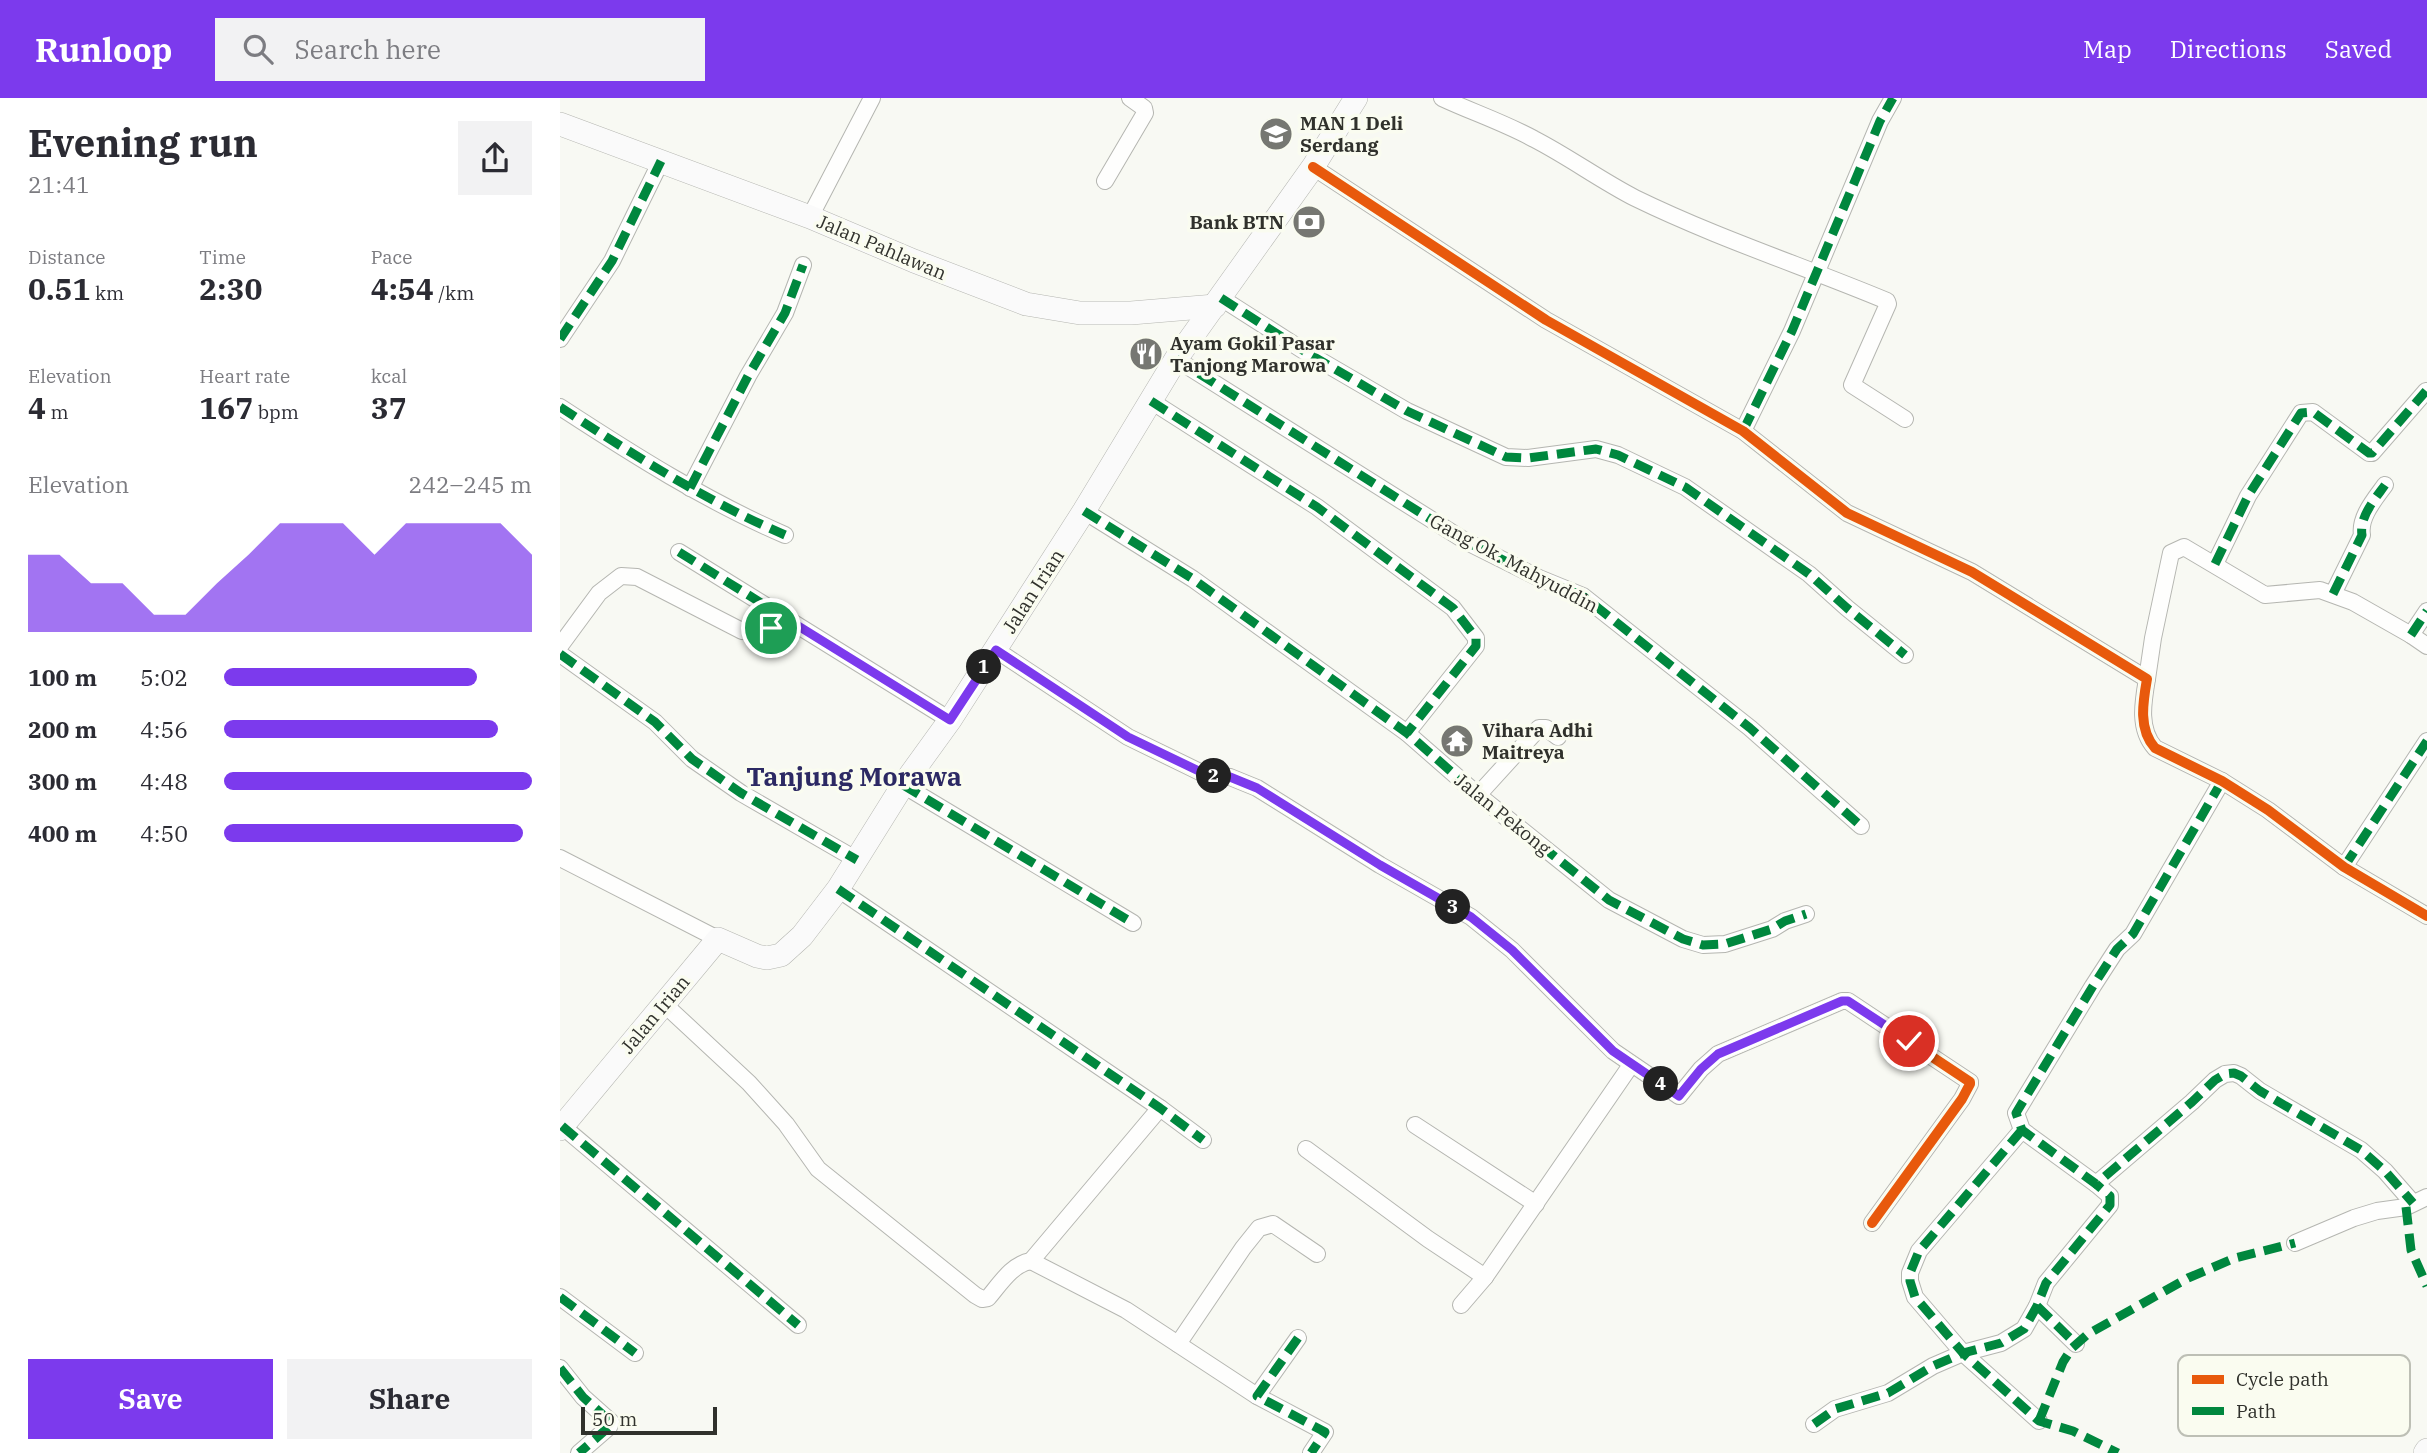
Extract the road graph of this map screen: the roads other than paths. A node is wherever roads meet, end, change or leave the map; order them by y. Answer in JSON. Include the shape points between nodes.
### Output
{"nodes":[{"id":1,"x":872,"y":98,"type":"edge"},
{"id":2,"x":1130,"y":98,"type":"edge"},
{"id":3,"x":1356,"y":98,"type":"edge"},
{"id":4,"x":1442,"y":98,"type":"edge"},
{"id":5,"x":1893,"y":98,"type":"edge"},
{"id":6,"x":560,"y":124,"type":"edge"},
{"id":7,"x":662,"y":161,"type":"junction"},
{"id":8,"x":1313,"y":167,"type":"junction"},
{"id":9,"x":1105,"y":181,"type":"dead end"},
{"id":10,"x":810,"y":217,"type":"junction"},
{"id":11,"x":803,"y":265,"type":"dead end"},
{"id":12,"x":1816,"y":271,"type":"junction"},
{"id":13,"x":1218,"y":302,"type":"junction"},
{"id":14,"x":560,"y":339,"type":"edge"},
{"id":15,"x":1176,"y":359,"type":"junction"},
{"id":16,"x":2426,"y":391,"type":"edge"},
{"id":17,"x":1152,"y":401,"type":"junction"},
{"id":18,"x":560,"y":407,"type":"edge"},
{"id":19,"x":1905,"y":419,"type":"dead end"},
{"id":20,"x":1743,"y":431,"type":"junction"},
{"id":21,"x":2385,"y":485,"type":"dead end"},
{"id":22,"x":690,"y":488,"type":"junction"},
{"id":23,"x":1084,"y":512,"type":"junction"},
{"id":24,"x":785,"y":536,"type":"dead end"},
{"id":25,"x":679,"y":551,"type":"dead end"},
{"id":26,"x":2215,"y":564,"type":"junction"},
{"id":27,"x":2333,"y":594,"type":"junction"},
{"id":28,"x":2427,"y":611,"type":"edge"},
{"id":29,"x":787,"y":619,"type":"junction"},
{"id":30,"x":2411,"y":635,"type":"junction"},
{"id":31,"x":560,"y":646,"type":"edge"},
{"id":32,"x":2427,"y":646,"type":"edge"},
{"id":33,"x":996,"y":650,"type":"junction"},
{"id":34,"x":560,"y":654,"type":"edge"},
{"id":35,"x":1905,"y":654,"type":"dead end"},
{"id":36,"x":2147,"y":678,"type":"junction"},
{"id":37,"x":950,"y":720,"type":"junction"},
{"id":38,"x":1407,"y":733,"type":"junction"},
{"id":39,"x":1558,"y":737,"type":"dead end"},
{"id":40,"x":2427,"y":741,"type":"edge"},
{"id":41,"x":2222,"y":781,"type":"junction"},
{"id":42,"x":903,"y":785,"type":"junction"},
{"id":43,"x":1478,"y":795,"type":"junction"},
{"id":44,"x":1861,"y":826,"type":"dead end"},
{"id":45,"x":560,"y":858,"type":"edge"},
{"id":46,"x":857,"y":860,"type":"junction"},
{"id":47,"x":2344,"y":867,"type":"junction"},
{"id":48,"x":838,"y":890,"type":"junction"},
{"id":49,"x":1806,"y":914,"type":"dead end"},
{"id":50,"x":2427,"y":916,"type":"edge"},
{"id":51,"x":1133,"y":923,"type":"dead end"},
{"id":52,"x":718,"y":939,"type":"junction"},
{"id":53,"x":663,"y":1003,"type":"junction"},
{"id":54,"x":1632,"y":1065,"type":"junction"},
{"id":55,"x":1160,"y":1108,"type":"junction"},
{"id":56,"x":1415,"y":1125,"type":"dead end"},
{"id":57,"x":561,"y":1128,"type":"edge"},
{"id":58,"x":2022,"y":1129,"type":"junction"},
{"id":59,"x":1203,"y":1140,"type":"dead end"},
{"id":60,"x":1306,"y":1149,"type":"dead end"},
{"id":61,"x":2096,"y":1184,"type":"junction"},
{"id":62,"x":2420,"y":1200,"type":"edge"},
{"id":63,"x":1536,"y":1204,"type":"junction"},
{"id":64,"x":1872,"y":1223,"type":"dead end"},
{"id":65,"x":2295,"y":1242,"type":"dead end"},
{"id":66,"x":1317,"y":1254,"type":"dead end"},
{"id":67,"x":1031,"y":1261,"type":"junction"},
{"id":68,"x":1485,"y":1277,"type":"junction"},
{"id":69,"x":560,"y":1297,"type":"edge"},
{"id":70,"x":1461,"y":1305,"type":"dead end"},
{"id":71,"x":2037,"y":1306,"type":"junction"},
{"id":72,"x":799,"y":1325,"type":"dead end"},
{"id":73,"x":1298,"y":1338,"type":"dead end"},
{"id":74,"x":1178,"y":1344,"type":"junction"},
{"id":75,"x":2076,"y":1344,"type":"dead end"},
{"id":76,"x":635,"y":1353,"type":"dead end"},
{"id":77,"x":1963,"y":1353,"type":"junction"},
{"id":78,"x":560,"y":1368,"type":"edge"},
{"id":79,"x":1257,"y":1396,"type":"junction"},
{"id":80,"x":2039,"y":1421,"type":"dead end"},
{"id":81,"x":1814,"y":1423,"type":"dead end"},
{"id":82,"x":579,"y":1453,"type":"edge"},
{"id":83,"x":1311,"y":1453,"type":"edge"}],
"edges":[{"from":1,"to":10,"type":"street"},
{"from":2,"to":9,"type":"street","via":[[1145,113]]},
{"from":3,"to":8,"type":"main road","name":"Jalan Irian"},
{"from":4,"to":12,"type":"street","via":[[1534,139],[1671,215]]},
{"from":5,"to":12,"type":"street"},
{"from":6,"to":7,"type":"main road","name":"Jalan Pahlawan"},
{"from":7,"to":10,"type":"main road","name":"Jalan Pahlawan"},
{"from":7,"to":14,"type":"street","via":[[612,261]]},
{"from":8,"to":13,"type":"main road","name":"Jalan Irian"},
{"from":8,"to":20,"type":"street","via":[[1546,320]]},
{"from":10,"to":13,"type":"main road","name":"Jalan Pahlawan","via":[[1026,304],[1080,313],[1131,313]]},
{"from":11,"to":22,"type":"street","via":[[785,313]]},
{"from":12,"to":19,"type":"street","via":[[1887,300],[1852,385]]},
{"from":12,"to":20,"type":"street"},
{"from":13,"to":15,"type":"main road","name":"Jalan Irian"},
{"from":13,"to":35,"type":"street","via":[[1407,411],[1506,457],[1596,449],[1685,487],[1809,574]]},
{"from":15,"to":17,"type":"main road","name":"Jalan Irian"},
{"from":15,"to":44,"type":"street","name":"Gang Ok. Mahyuddin","via":[[1467,542],[1583,596],[1750,728]]},
{"from":16,"to":26,"type":"street","via":[[2372,453],[2313,412],[2301,413],[2248,496]]},
{"from":17,"to":23,"type":"main road","name":"Jalan Irian"},
{"from":17,"to":38,"type":"street","via":[[1317,507],[1461,618],[1476,638],[1475,646]]},
{"from":18,"to":22,"type":"street"},
{"from":20,"to":36,"type":"street","via":[[1847,513],[1972,572]]},
{"from":21,"to":27,"type":"street","via":[[2364,517],[2362,536]]},
{"from":22,"to":24,"type":"street"},
{"from":23,"to":33,"type":"main road","name":"Jalan Irian"},
{"from":23,"to":38,"type":"street","name":"Jalan Pekong","via":[[1193,579]]},
{"from":25,"to":29,"type":"street"},
{"from":26,"to":27,"type":"street","via":[[2265,595],[2320,590]]},
{"from":26,"to":36,"type":"street","via":[[2184,547],[2171,553]]},
{"from":27,"to":30,"type":"street"},
{"from":28,"to":30,"type":"street"},
{"from":29,"to":31,"type":"street","via":[[771,628],[742,631],[637,577],[621,576],[599,593]]},
{"from":29,"to":37,"type":"street"},
{"from":30,"to":32,"type":"street"},
{"from":33,"to":37,"type":"main road","name":"Jalan Irian"},
{"from":33,"to":54,"type":"street","via":[[1128,737],[1205,774],[1230,777],[1257,788],[1471,917]]},
{"from":34,"to":46,"type":"street","via":[[655,722],[702,766]]},
{"from":36,"to":41,"type":"street","via":[[2143,719],[2149,741]]},
{"from":37,"to":42,"type":"main road","name":"Jalan Irian"},
{"from":38,"to":43,"type":"street","name":"Jalan Pekong"},
{"from":39,"to":43,"type":"street","via":[[1539,728]]},
{"from":40,"to":47,"type":"street"},
{"from":41,"to":47,"type":"street"},
{"from":41,"to":58,"type":"street","via":[[2133,934],[2092,986],[2016,1113]]},
{"from":42,"to":46,"type":"main road","name":"Jalan Irian"},
{"from":42,"to":51,"type":"street"},
{"from":43,"to":49,"type":"street","name":"Jalan Pekong","via":[[1609,900],[1683,939],[1703,945],[1725,944]]},
{"from":45,"to":52,"type":"street"},
{"from":46,"to":48,"type":"main road","name":"Jalan Irian"},
{"from":47,"to":50,"type":"street"},
{"from":48,"to":52,"type":"main road","name":"Jalan Irian","via":[[802,936],[780,955],[757,956]]},
{"from":48,"to":55,"type":"street"},
{"from":52,"to":53,"type":"main road","name":"Jalan Irian"},
{"from":53,"to":57,"type":"main road","name":"Jalan Irian"},
{"from":53,"to":67,"type":"street","via":[[749,1083],[818,1169],[975,1295],[986,1299],[1015,1267]]},
{"from":54,"to":63,"type":"street"},
{"from":54,"to":64,"type":"street","via":[[1679,1096],[1718,1054],[1848,1001],[1970,1082]]},
{"from":55,"to":59,"type":"street"},
{"from":55,"to":67,"type":"street"},
{"from":56,"to":63,"type":"street"},
{"from":57,"to":72,"type":"street"},
{"from":58,"to":61,"type":"street"},
{"from":58,"to":77,"type":"street","via":[[1919,1251],[1911,1267],[1909,1281],[1915,1297]]},
{"from":60,"to":68,"type":"street"},
{"from":61,"to":62,"type":"street","via":[[2215,1080],[2234,1073],[2361,1150]]},
{"from":61,"to":71,"type":"street","via":[[2110,1196],[2110,1205],[2046,1283]]},
{"from":62,"to":65,"type":"street","via":[[2354,1218]]},
{"from":63,"to":68,"type":"street"},
{"from":66,"to":74,"type":"street","via":[[1273,1224],[1259,1228]]},
{"from":67,"to":74,"type":"street","via":[[1126,1310]]},
{"from":68,"to":70,"type":"street"},
{"from":69,"to":76,"type":"street"},
{"from":71,"to":75,"type":"street"},
{"from":71,"to":77,"type":"street","via":[[2024,1329],[2010,1339]]},
{"from":73,"to":79,"type":"street"},
{"from":74,"to":79,"type":"street"},
{"from":77,"to":80,"type":"street"},
{"from":77,"to":81,"type":"street","via":[[1888,1393],[1835,1409]]},
{"from":78,"to":82,"type":"street","via":[[611,1422]]},
{"from":79,"to":83,"type":"street","via":[[1325,1432]]}]}
